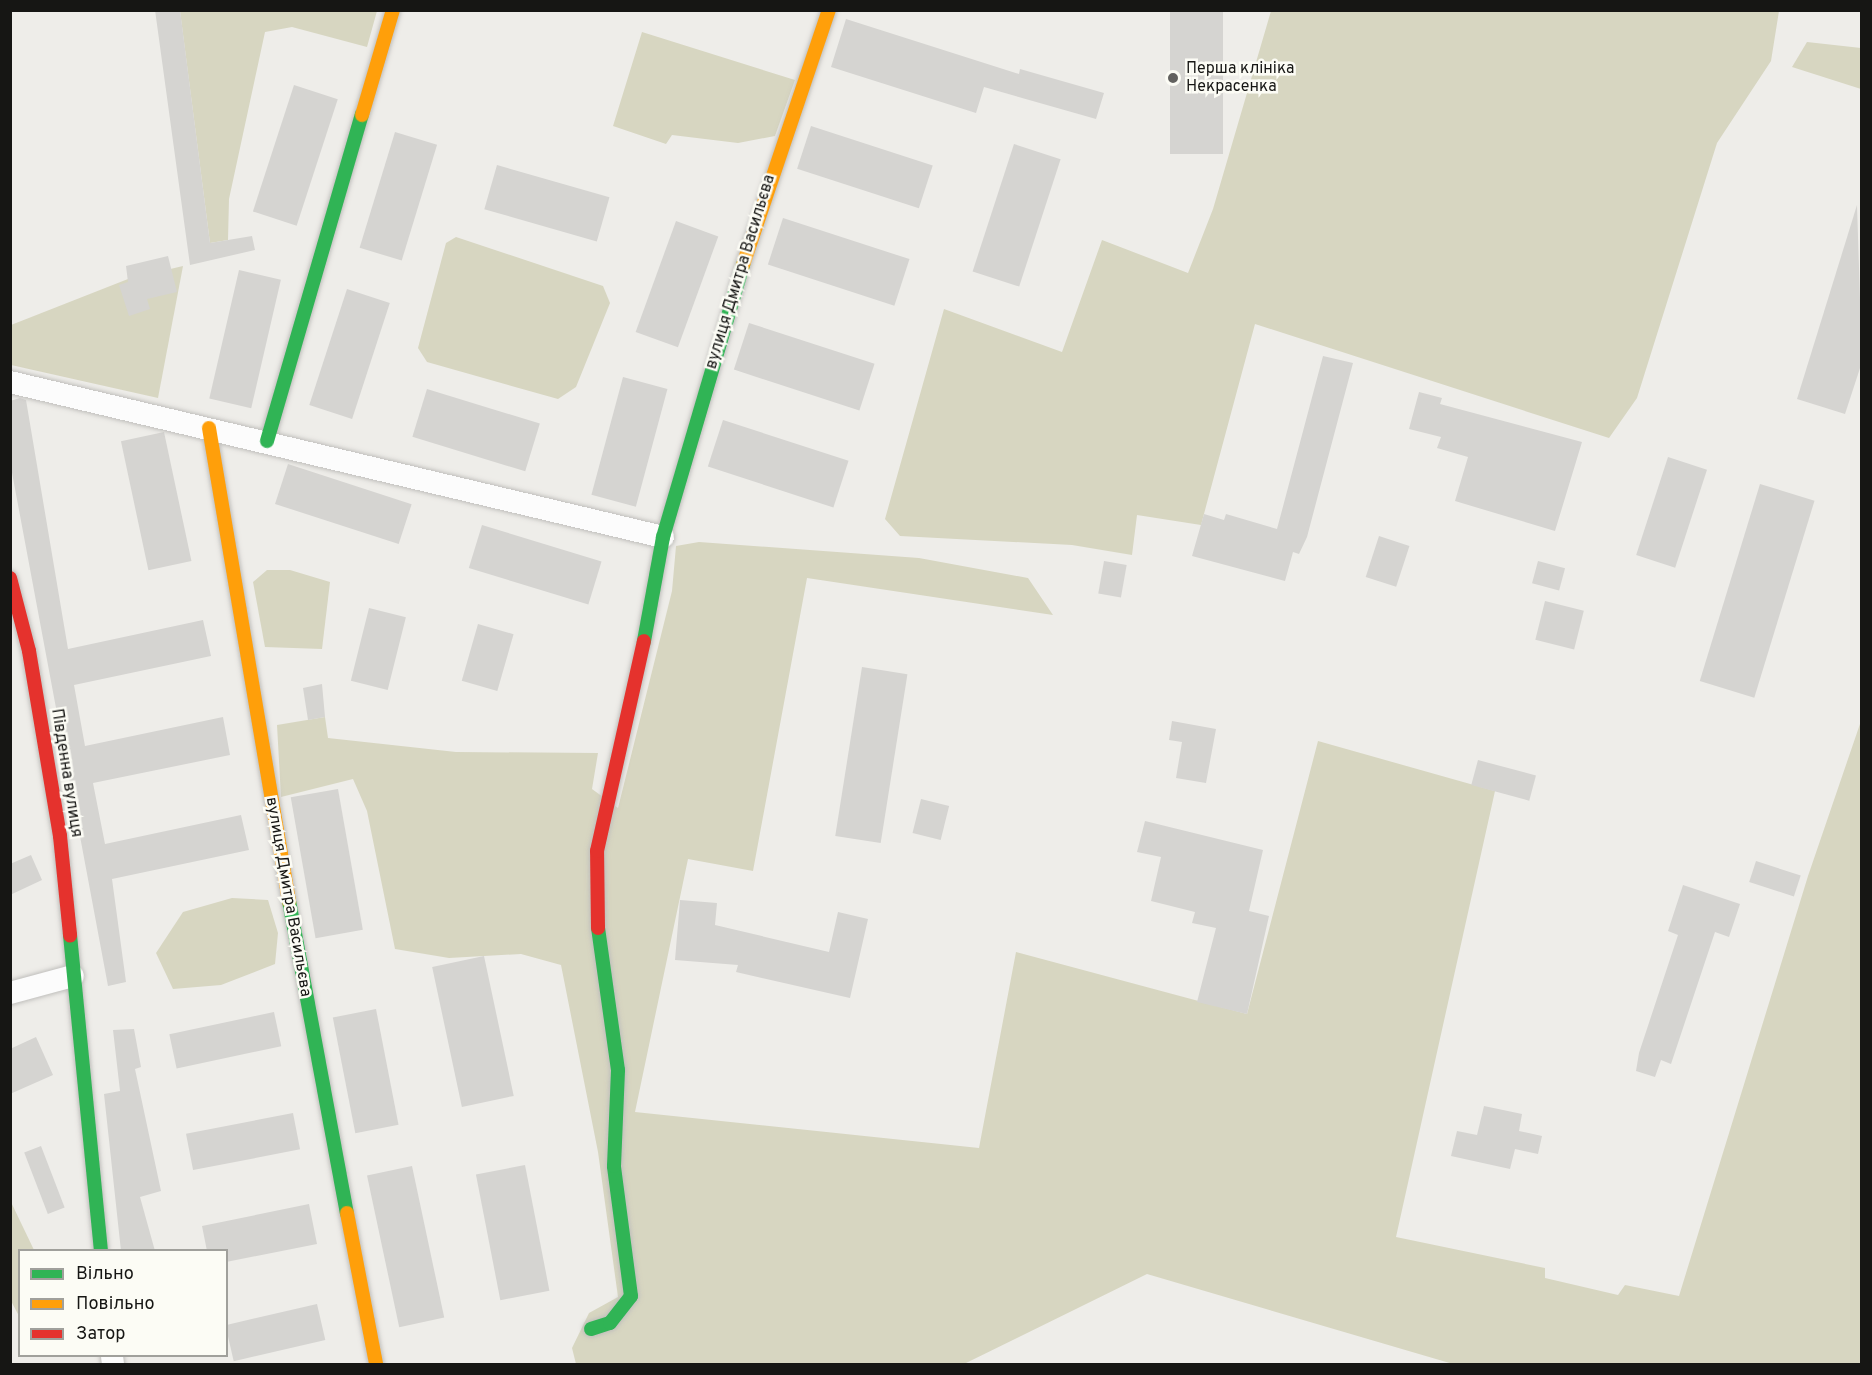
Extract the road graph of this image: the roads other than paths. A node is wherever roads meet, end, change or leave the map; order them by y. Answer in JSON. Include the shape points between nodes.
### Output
{"nodes":[{"id":1,"x":393,"y":10,"type":"edge"},
{"id":2,"x":829,"y":10,"type":"edge"},
{"id":3,"x":10,"y":382,"type":"edge"},
{"id":4,"x":209,"y":428,"type":"junction"},
{"id":5,"x":267,"y":441,"type":"junction"},
{"id":6,"x":663,"y":537,"type":"junction"},
{"id":7,"x":10,"y":578,"type":"edge"},
{"id":8,"x":73,"y":976,"type":"junction"},
{"id":9,"x":10,"y":993,"type":"edge"},
{"id":10,"x":101,"y":1249,"type":"edge"},
{"id":11,"x":591,"y":1329,"type":"dead end"},
{"id":12,"x":376,"y":1365,"type":"edge"}],
"edges":[{"from":1,"to":5,"type":"street"},
{"from":2,"to":6,"type":"street","name":"вулиця Дмитра Васильєва","via":[[803,95],[774,162]]},
{"from":3,"to":4,"type":"street"},
{"from":4,"to":5,"type":"street"},
{"from":4,"to":12,"type":"street","name":"вулиця Дмитра Васильєва","via":[[310,1024]]},
{"from":5,"to":6,"type":"street"},
{"from":6,"to":11,"type":"street","name":"вулиця Дмитра Васильєва","via":[[597,851],[597,918],[618,1070],[614,1166],[631,1296],[610,1323]]},
{"from":7,"to":8,"type":"street","name":"Південна вулиця","via":[[29,651],[60,836]]},
{"from":8,"to":9,"type":"street"},
{"from":8,"to":10,"type":"street","name":"Південна вулиця"}]}
